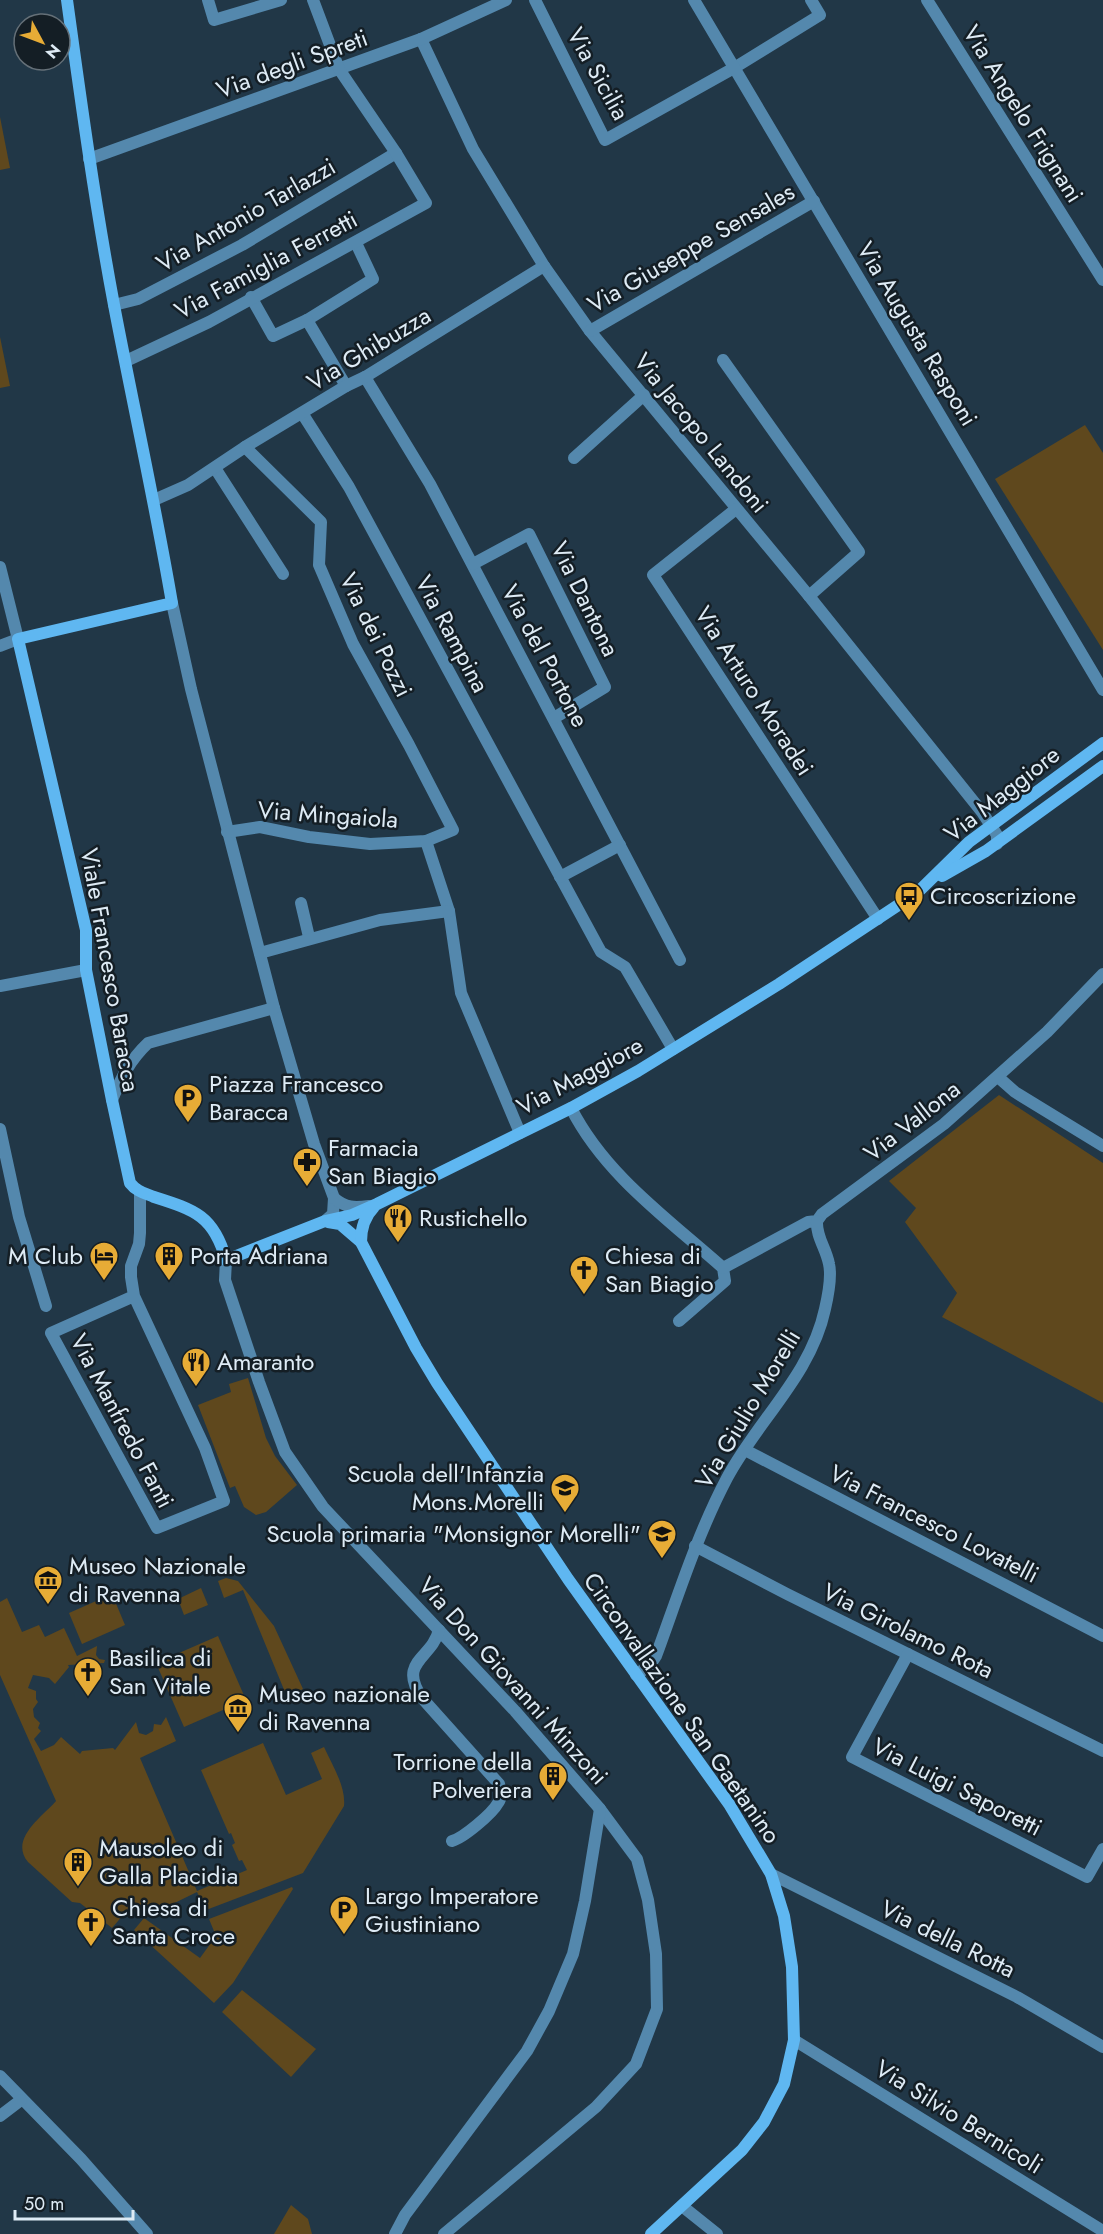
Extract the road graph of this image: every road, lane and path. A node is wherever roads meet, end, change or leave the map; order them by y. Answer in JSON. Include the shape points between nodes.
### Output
{"nodes":[{"id":1,"x":67,"y":0,"type":"edge"},
{"id":2,"x":208,"y":0,"type":"edge"},
{"id":3,"x":281,"y":0,"type":"edge"},
{"id":4,"x":313,"y":0,"type":"edge"},
{"id":5,"x":506,"y":0,"type":"edge"},
{"id":6,"x":536,"y":0,"type":"edge"},
{"id":7,"x":694,"y":0,"type":"edge"},
{"id":8,"x":811,"y":0,"type":"edge"},
{"id":9,"x":927,"y":0,"type":"edge"},
{"id":10,"x":421,"y":39,"type":"junction"},
{"id":11,"x":734,"y":68,"type":"junction"},
{"id":12,"x":339,"y":69,"type":"junction"},
{"id":13,"x":396,"y":153,"type":"junction"},
{"id":14,"x":88,"y":159,"type":"junction"},
{"id":15,"x":814,"y":201,"type":"junction"},
{"id":16,"x":356,"y":243,"type":"junction"},
{"id":17,"x":544,"y":266,"type":"junction"},
{"id":18,"x":1103,"y":280,"type":"edge"},
{"id":19,"x":251,"y":297,"type":"junction"},
{"id":20,"x":114,"y":305,"type":"junction"},
{"id":21,"x":307,"y":320,"type":"junction"},
{"id":22,"x":590,"y":331,"type":"junction"},
{"id":23,"x":723,"y":360,"type":"dead end"},
{"id":24,"x":126,"y":361,"type":"junction"},
{"id":25,"x":365,"y":377,"type":"junction"},
{"id":26,"x":346,"y":386,"type":"junction"},
{"id":27,"x":644,"y":395,"type":"junction"},
{"id":28,"x":302,"y":413,"type":"junction"},
{"id":29,"x":245,"y":447,"type":"junction"},
{"id":30,"x":574,"y":458,"type":"dead end"},
{"id":31,"x":214,"y":468,"type":"junction"},
{"id":32,"x":154,"y":500,"type":"junction"},
{"id":33,"x":736,"y":509,"type":"junction"},
{"id":34,"x":473,"y":564,"type":"junction"},
{"id":35,"x":1,"y":572,"type":"edge"},
{"id":36,"x":283,"y":574,"type":"dead end"},
{"id":37,"x":809,"y":596,"type":"junction"},
{"id":38,"x":172,"y":603,"type":"junction"},
{"id":39,"x":18,"y":639,"type":"junction"},
{"id":40,"x":0,"y":646,"type":"edge"},
{"id":41,"x":1103,"y":690,"type":"edge"},
{"id":42,"x":554,"y":718,"type":"junction"},
{"id":43,"x":1103,"y":743,"type":"edge"},
{"id":44,"x":1103,"y":766,"type":"edge"},
{"id":45,"x":991,"y":825,"type":"junction"},
{"id":46,"x":227,"y":832,"type":"junction"},
{"id":47,"x":426,"y":841,"type":"junction"},
{"id":48,"x":997,"y":844,"type":"junction"},
{"id":49,"x":620,"y":845,"type":"junction"},
{"id":50,"x":560,"y":877,"type":"junction"},
{"id":51,"x":930,"y":882,"type":"junction"},
{"id":52,"x":301,"y":903,"type":"dead end"},
{"id":53,"x":449,"y":912,"type":"junction"},
{"id":54,"x":878,"y":919,"type":"junction"},
{"id":55,"x":309,"y":937,"type":"junction"},
{"id":56,"x":260,"y":952,"type":"junction"},
{"id":57,"x":680,"y":960,"type":"dead end"},
{"id":58,"x":86,"y":970,"type":"junction"},
{"id":59,"x":1103,"y":974,"type":"edge"},
{"id":60,"x":0,"y":986,"type":"edge"},
{"id":61,"x":274,"y":1008,"type":"junction"},
{"id":62,"x":673,"y":1050,"type":"junction"},
{"id":63,"x":998,"y":1077,"type":"junction"},
{"id":64,"x":112,"y":1100,"type":"junction"},
{"id":65,"x":571,"y":1108,"type":"junction"},
{"id":66,"x":0,"y":1129,"type":"edge"},
{"id":67,"x":520,"y":1133,"type":"junction"},
{"id":68,"x":1103,"y":1146,"type":"edge"},
{"id":69,"x":140,"y":1192,"type":"junction"},
{"id":70,"x":334,"y":1198,"type":"junction"},
{"id":71,"x":376,"y":1204,"type":"junction"},
{"id":72,"x":325,"y":1221,"type":"junction"},
{"id":73,"x":817,"y":1221,"type":"junction"},
{"id":74,"x":361,"y":1242,"type":"junction"},
{"id":75,"x":226,"y":1260,"type":"junction"},
{"id":76,"x":723,"y":1268,"type":"junction"},
{"id":77,"x":134,"y":1296,"type":"junction"},
{"id":78,"x":46,"y":1306,"type":"dead end"},
{"id":79,"x":679,"y":1321,"type":"dead end"},
{"id":80,"x":745,"y":1450,"type":"junction"},
{"id":81,"x":695,"y":1546,"type":"junction"},
{"id":82,"x":439,"y":1629,"type":"junction"},
{"id":83,"x":1103,"y":1636,"type":"edge"},
{"id":84,"x":908,"y":1654,"type":"junction"},
{"id":85,"x":636,"y":1676,"type":"junction"},
{"id":86,"x":1103,"y":1751,"type":"edge"},
{"id":87,"x":600,"y":1809,"type":"junction"},
{"id":88,"x":452,"y":1841,"type":"dead end"},
{"id":89,"x":1103,"y":1849,"type":"edge"},
{"id":90,"x":771,"y":1874,"type":"junction"},
{"id":91,"x":794,"y":2040,"type":"junction"},
{"id":92,"x":1103,"y":2047,"type":"edge"},
{"id":93,"x":0,"y":2076,"type":"edge"},
{"id":94,"x":21,"y":2100,"type":"junction"},
{"id":95,"x":0,"y":2116,"type":"edge"},
{"id":96,"x":682,"y":2206,"type":"junction"},
{"id":97,"x":1103,"y":2231,"type":"edge"},
{"id":98,"x":147,"y":2234,"type":"edge"},
{"id":99,"x":395,"y":2234,"type":"edge"},
{"id":100,"x":444,"y":2234,"type":"edge"},
{"id":101,"x":651,"y":2234,"type":"edge"},
{"id":102,"x":717,"y":2234,"type":"edge"}],
"edges":[{"from":1,"to":14,"type":"street"},
{"from":2,"to":3,"type":"street","via":[[214,20]]},
{"from":4,"to":12,"type":"street"},
{"from":5,"to":10,"type":"street","name":"Via degli Spreti"},
{"from":6,"to":11,"type":"street","name":"Via Sicilia","via":[[605,140]]},
{"from":7,"to":11,"type":"street","name":"Via Augusta Rasponi"},
{"from":8,"to":11,"type":"street","via":[[820,15]]},
{"from":9,"to":18,"type":"street","name":"Via Angelo Frignani"},
{"from":10,"to":12,"type":"street","name":"Via degli Spreti"},
{"from":10,"to":17,"type":"street","name":"Via Jacopo Landoni","via":[[473,150]]},
{"from":11,"to":15,"type":"street","name":"Via Augusta Rasponi"},
{"from":12,"to":13,"type":"street"},
{"from":12,"to":14,"type":"street","name":"Via degli Spreti"},
{"from":13,"to":16,"type":"street","name":"Via Famiglia Ferretti","via":[[426,204]]},
{"from":13,"to":20,"type":"street","name":"Via Antonio Tarlazzi","via":[[242,245],[138,299]]},
{"from":14,"to":20,"type":"street"},
{"from":15,"to":22,"type":"street","name":"Via Giuseppe Sensales"},
{"from":15,"to":41,"type":"street","name":"Via Augusta Rasponi"},
{"from":16,"to":19,"type":"street","name":"Via Famiglia Ferretti"},
{"from":16,"to":21,"type":"street","via":[[373,279]]},
{"from":17,"to":22,"type":"street","name":"Via Jacopo Landoni"},
{"from":17,"to":25,"type":"street","name":"Via Ghibuzza"},
{"from":19,"to":21,"type":"street","via":[[273,336]]},
{"from":19,"to":24,"type":"street","name":"Via Famiglia Ferretti","via":[[209,322]]},
{"from":20,"to":24,"type":"street"},
{"from":21,"to":26,"type":"street"},
{"from":22,"to":27,"type":"street","name":"Via Jacopo Landoni"},
{"from":23,"to":37,"type":"street","via":[[859,552]]},
{"from":24,"to":32,"type":"street"},
{"from":25,"to":26,"type":"street","name":"Via Ghibuzza"},
{"from":25,"to":34,"type":"street","name":"Via del Portone"},
{"from":26,"to":28,"type":"street","name":"Via Ghibuzza"},
{"from":27,"to":30,"type":"street"},
{"from":27,"to":33,"type":"street","name":"Via Jacopo Landoni"},
{"from":28,"to":29,"type":"street","name":"Via Ghibuzza"},
{"from":28,"to":50,"type":"street","name":"Via Rampina","via":[[349,487]]},
{"from":29,"to":31,"type":"street","name":"Via Ghibuzza"},
{"from":29,"to":47,"type":"street","name":"Via dei Pozzi","via":[[321,522],[319,565],[353,644],[453,830]]},
{"from":31,"to":32,"type":"street","name":"Via Ghibuzza","via":[[188,486]]},
{"from":31,"to":36,"type":"street"},
{"from":32,"to":38,"type":"street"},
{"from":33,"to":37,"type":"street","name":"Via Jacopo Landoni"},
{"from":33,"to":54,"type":"street","name":"Via Arturo Moradei","via":[[653,575]]},
{"from":34,"to":42,"type":"street","name":"Via del Portone"},
{"from":34,"to":42,"type":"street","name":"Via Dantona","via":[[529,534],[605,687]]},
{"from":35,"to":39,"type":"street","name":"Viale Francesco Baracca"},
{"from":37,"to":45,"type":"street","name":"Via Jacopo Landoni"},
{"from":38,"to":39,"type":"street"},
{"from":38,"to":46,"type":"street"},
{"from":39,"to":40,"type":"street"},
{"from":39,"to":58,"type":"street","name":"Viale Francesco Baracca","via":[[86,930]]},
{"from":42,"to":49,"type":"street","name":"Via del Portone"},
{"from":43,"to":45,"type":"street","name":"Via Maggiore"},
{"from":44,"to":48,"type":"street","name":"Via Maggiore"},
{"from":45,"to":48,"type":"street"},
{"from":45,"to":51,"type":"street","name":"Via Maggiore"},
{"from":46,"to":47,"type":"street","name":"Via Mingaiola","via":[[260,827],[370,844]]},
{"from":46,"to":56,"type":"street"},
{"from":47,"to":53,"type":"street"},
{"from":48,"to":51,"type":"street","name":"Via Maggiore"},
{"from":49,"to":50,"type":"street"},
{"from":49,"to":57,"type":"street","name":"Via del Portone"},
{"from":50,"to":62,"type":"street","name":"Via Rampina","via":[[601,951],[625,967]]},
{"from":51,"to":54,"type":"street","name":"Via Maggiore"},
{"from":52,"to":55,"type":"street"},
{"from":53,"to":55,"type":"street","via":[[380,920]]},
{"from":53,"to":67,"type":"street","via":[[461,993]]},
{"from":54,"to":62,"type":"street","name":"Via Maggiore"},
{"from":55,"to":56,"type":"street"},
{"from":56,"to":61,"type":"street"},
{"from":58,"to":60,"type":"street"},
{"from":58,"to":64,"type":"street","name":"Viale Francesco Baracca"},
{"from":59,"to":63,"type":"street","name":"Via Vallona"},
{"from":61,"to":64,"type":"street","via":[[148,1043],[122,1076]]},
{"from":61,"to":70,"type":"street"},
{"from":62,"to":65,"type":"street","name":"Via Maggiore"},
{"from":63,"to":68,"type":"street","via":[[1015,1092]]},
{"from":63,"to":73,"type":"street","name":"Via Vallona","via":[[944,1124]]},
{"from":64,"to":69,"type":"street","name":"Viale Francesco Baracca","via":[[130,1184]]},
{"from":65,"to":67,"type":"street","name":"Via Maggiore"},
{"from":65,"to":76,"type":"street","via":[[588,1139],[622,1179]]},
{"from":66,"to":78,"type":"street","via":[[19,1217]]},
{"from":67,"to":71,"type":"street","name":"Via Maggiore"},
{"from":69,"to":75,"type":"street","via":[[201,1217],[221,1240]]},
{"from":69,"to":77,"type":"street","via":[[139,1244],[130,1277]]},
{"from":70,"to":71,"type":"street","via":[[354,1208]]},
{"from":70,"to":72,"type":"street","via":[[333,1214]]},
{"from":71,"to":72,"type":"street","name":"Via Maggiore"},
{"from":71,"to":74,"type":"street","via":[[367,1214]]},
{"from":72,"to":74,"type":"street","name":"Circonvallazione San Gaetanino","via":[[340,1224]]},
{"from":72,"to":75,"type":"street","name":"Via Maggiore"},
{"from":73,"to":76,"type":"street","name":"Via Vallona","via":[[808,1222]]},
{"from":73,"to":80,"type":"street","name":"Via Giulio Morelli","via":[[816,1231],[830,1265],[821,1328],[790,1386]]},
{"from":74,"to":85,"type":"street","name":"Circonvallazione San Gaetanino","via":[[437,1383]]},
{"from":75,"to":82,"type":"street","name":"Via Don Giovanni Minzoni","via":[[225,1280],[285,1452],[323,1507]]},
{"from":76,"to":79,"type":"street","via":[[725,1281]]},
{"from":77,"to":77,"type":"street","name":"Via Manfredo Fanti","via":[[51,1333],[157,1528],[224,1501],[200,1438]]},
{"from":80,"to":81,"type":"street","name":"Via Giulio Morelli","via":[[728,1476]]},
{"from":80,"to":83,"type":"street","name":"Via Francesco Lovatelli"},
{"from":81,"to":84,"type":"street","name":"Via Girolamo Rota"},
{"from":81,"to":85,"type":"street","name":"Via Giulio Morelli","via":[[656,1656]]},
{"from":82,"to":87,"type":"street","name":"Via Don Giovanni Minzoni"},
{"from":82,"to":88,"type":"street","via":[[437,1639],[415,1668],[414,1686],[499,1784],[501,1793],[492,1810],[460,1839]]},
{"from":84,"to":86,"type":"street","name":"Via Girolamo Rota"},
{"from":84,"to":89,"type":"street","name":"Via Luigi Saporetti","via":[[852,1757],[1087,1877]]},
{"from":85,"to":90,"type":"street","name":"Circonvallazione San Gaetanino","via":[[729,1804]]},
{"from":87,"to":99,"type":"street","name":"Via Don Giovanni Minzoni","via":[[573,1954],[549,2011],[526,2051]]},
{"from":87,"to":100,"type":"street","via":[[637,1859],[643,1880],[656,1954],[657,2009],[636,2064],[597,2107]]},
{"from":90,"to":91,"type":"street","name":"Circonvallazione San Gaetanino","via":[[784,1916],[792,1967]]},
{"from":90,"to":92,"type":"street","name":"Via della Rotta","via":[[1017,1997]]},
{"from":91,"to":96,"type":"street","name":"Circonvallazione San Gaetanino","via":[[784,2084],[764,2122],[742,2150]]},
{"from":91,"to":97,"type":"street","name":"Via Silvio Bernicoli"},
{"from":93,"to":94,"type":"street"},
{"from":94,"to":95,"type":"street"},
{"from":94,"to":98,"type":"street","via":[[81,2159]]},
{"from":96,"to":101,"type":"street","name":"Circonvallazione San Gaetanino"},
{"from":96,"to":102,"type":"street"}]}
